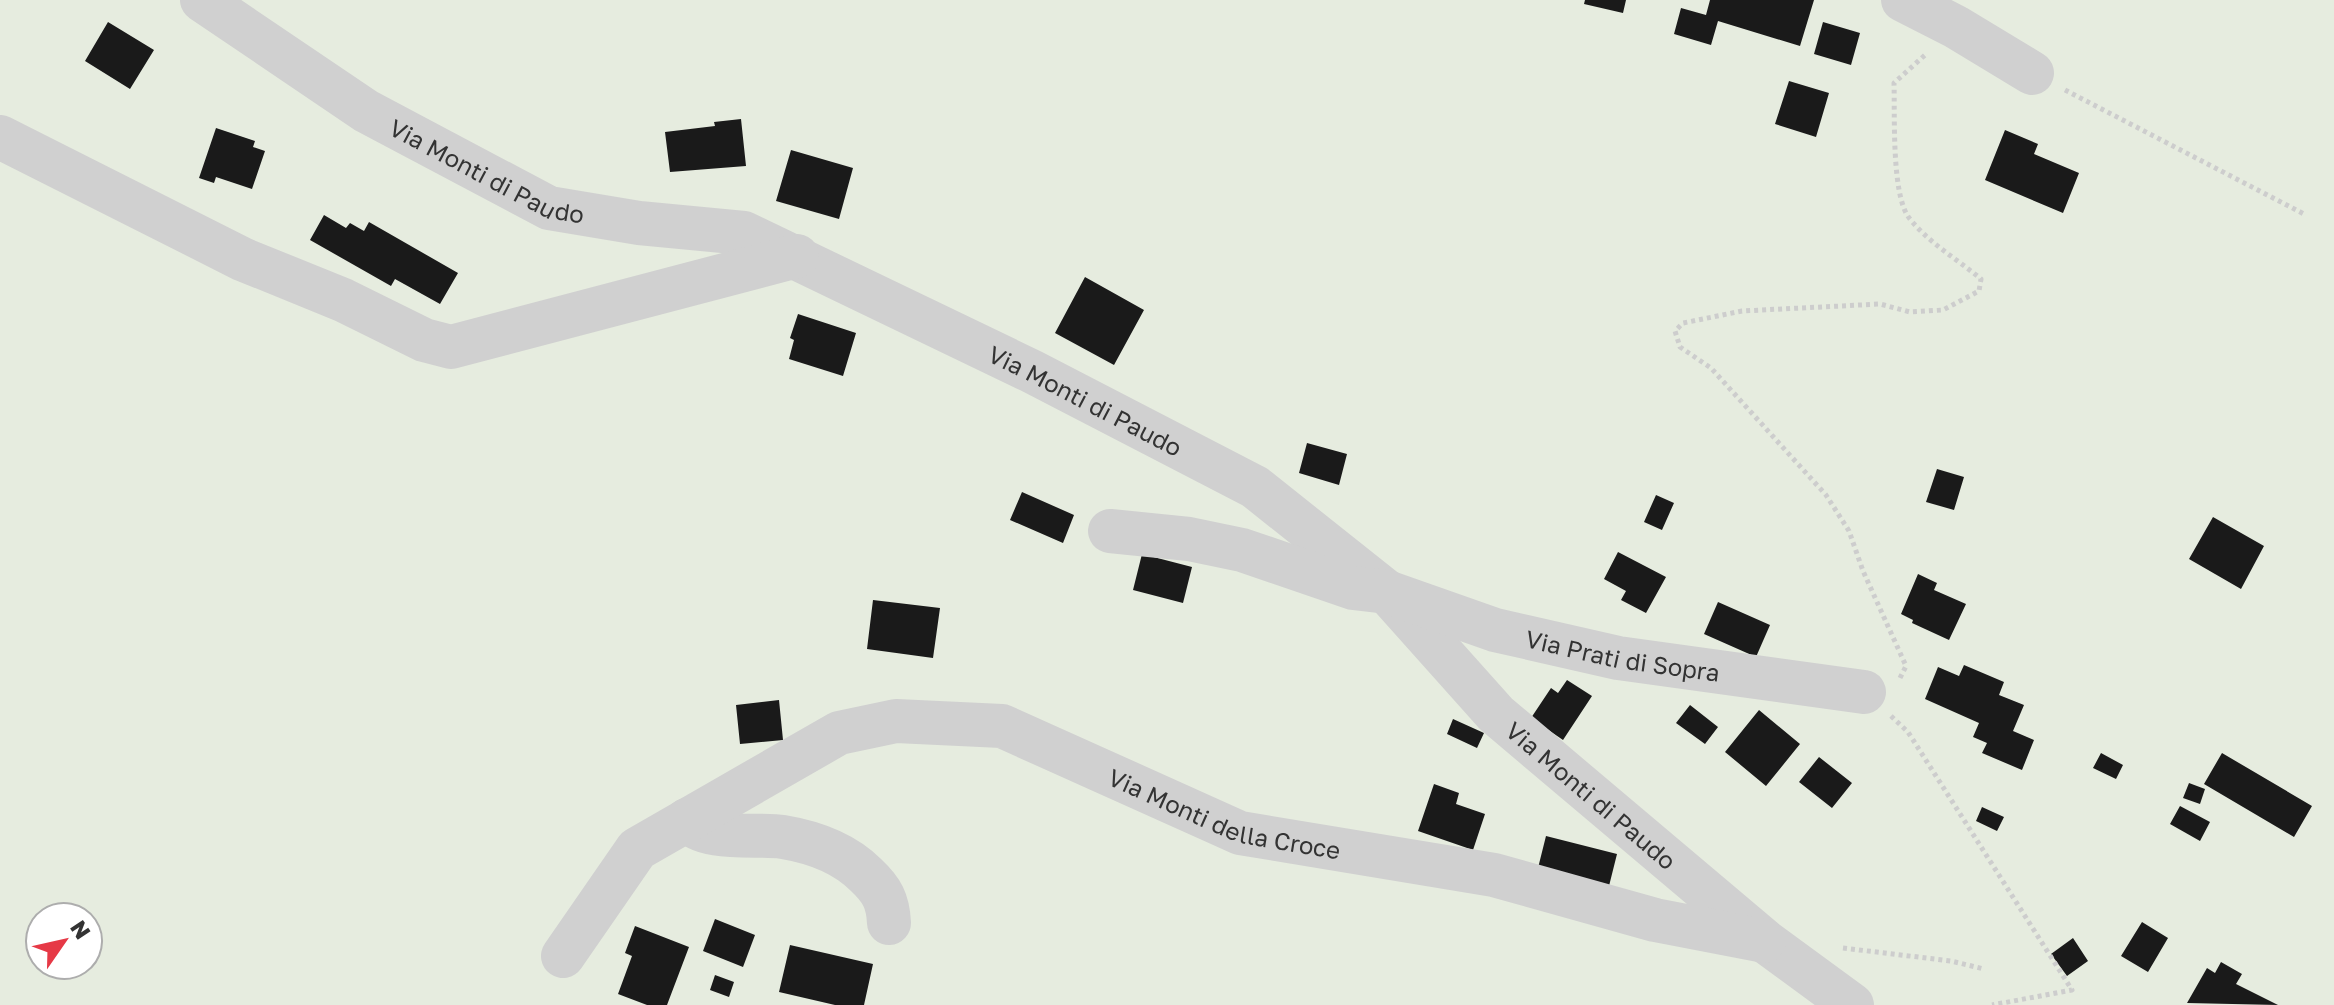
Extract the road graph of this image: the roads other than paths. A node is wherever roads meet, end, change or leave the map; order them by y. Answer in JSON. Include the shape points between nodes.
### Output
{"nodes":[{"id":1,"x":202,"y":0,"type":"edge"},
{"id":2,"x":1903,"y":0,"type":"edge"},
{"id":3,"x":2032,"y":73,"type":"road end"},
{"id":4,"x":0,"y":137,"type":"edge"},
{"id":5,"x":797,"y":256,"type":"junction"},
{"id":6,"x":1110,"y":531,"type":"dead end"},
{"id":7,"x":1387,"y":592,"type":"junction"},
{"id":8,"x":1864,"y":692,"type":"road end"},
{"id":9,"x":698,"y":815,"type":"junction"},
{"id":10,"x":889,"y":923,"type":"dead end"},
{"id":11,"x":1766,"y":942,"type":"junction"},
{"id":12,"x":563,"y":956,"type":"dead end"},
{"id":13,"x":1852,"y":1005,"type":"edge"}],
"edges":[{"from":1,"to":5,"type":"street","name":"Via Monti di Paudo","via":[[366,111],[549,208],[744,233]]},
{"from":2,"to":3,"type":"street"},
{"from":4,"to":5,"type":"street","via":[[242,259],[424,340],[451,347]]},
{"from":5,"to":7,"type":"street","name":"Via Monti di Paudo","via":[[1255,487]]},
{"from":6,"to":7,"type":"street","via":[[1242,550],[1353,588]]},
{"from":7,"to":8,"type":"street","name":"Via Prati di Sopra","via":[[1495,630],[1618,658]]},
{"from":7,"to":11,"type":"street","name":"Via Monti di Paudo","via":[[1496,714]]},
{"from":9,"to":10,"type":"street","via":[[694,828],[784,837],[820,846],[854,863],[888,903]]},
{"from":9,"to":11,"type":"street","name":"Via Monti della Croce","via":[[839,733],[896,721],[1002,726],[1240,833],[1494,875],[1655,920]]},
{"from":9,"to":12,"type":"street","name":"Via Monti della Croce","via":[[637,849]]},
{"from":11,"to":13,"type":"street","name":"Via Monti di Paudo"}]}
